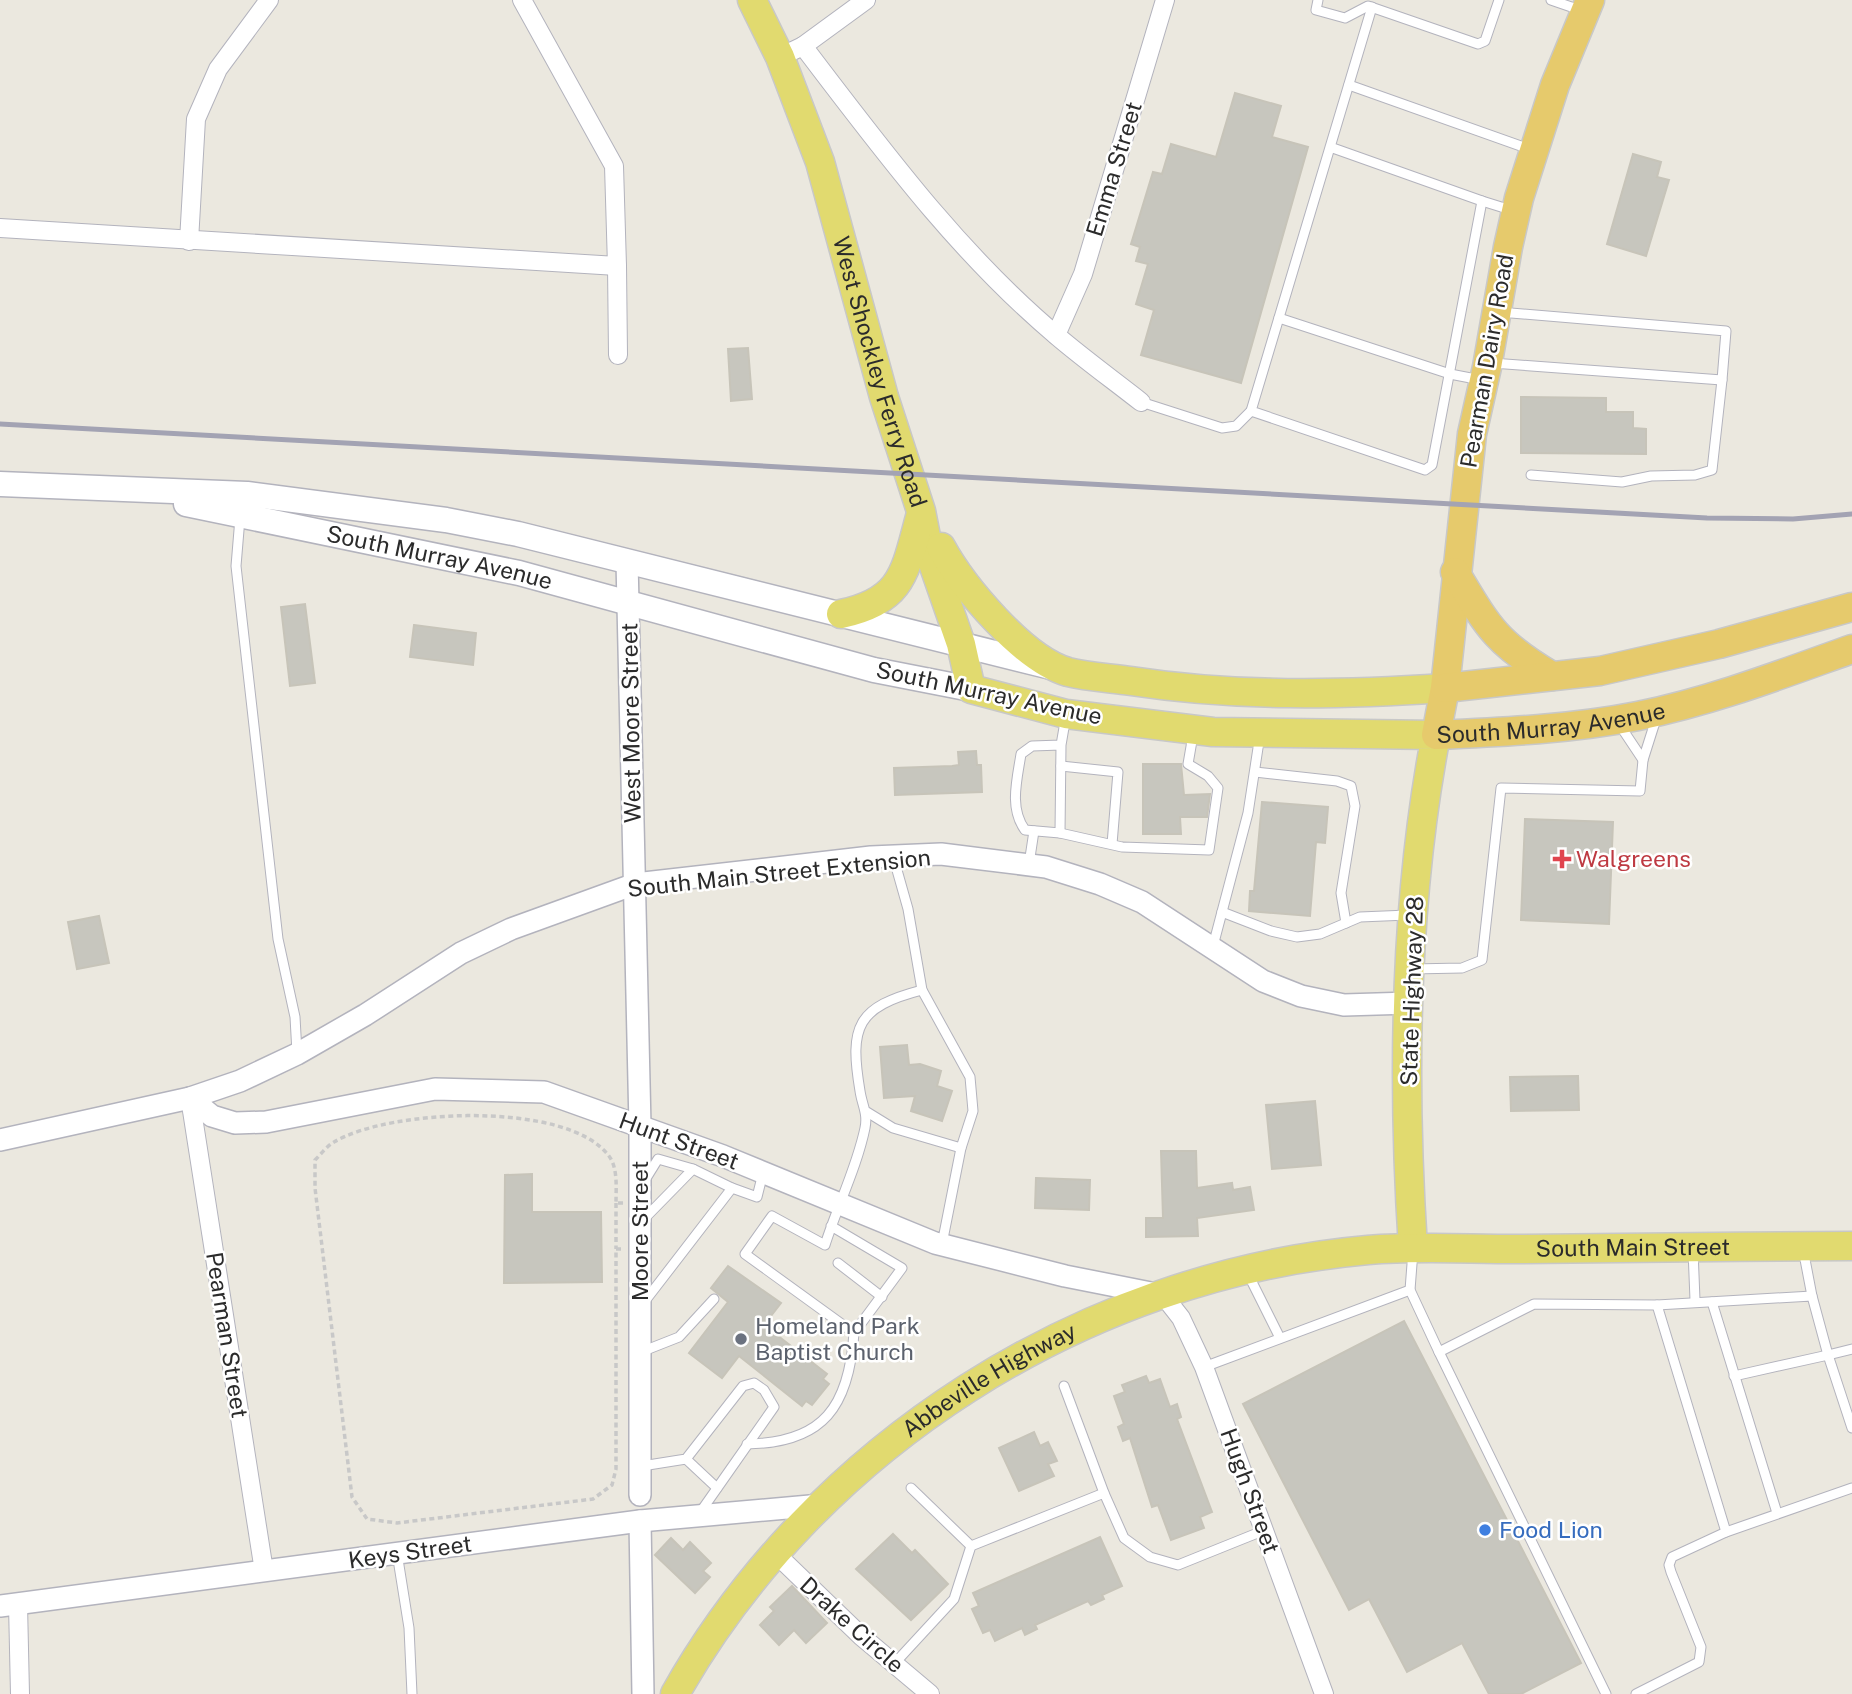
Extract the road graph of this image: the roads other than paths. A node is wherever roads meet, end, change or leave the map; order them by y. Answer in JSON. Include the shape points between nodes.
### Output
{"nodes":[{"id":1,"x":269,"y":0,"type":"edge"},
{"id":2,"x":522,"y":0,"type":"edge"},
{"id":3,"x":752,"y":0,"type":"edge"},
{"id":4,"x":866,"y":0,"type":"edge"},
{"id":5,"x":1165,"y":0,"type":"edge"},
{"id":6,"x":1318,"y":0,"type":"edge"},
{"id":7,"x":1499,"y":0,"type":"edge"},
{"id":8,"x":1551,"y":0,"type":"edge"},
{"id":9,"x":1587,"y":6,"type":"edge"},
{"id":10,"x":1372,"y":7,"type":"junction"},
{"id":11,"x":791,"y":52,"type":"junction"},
{"id":12,"x":1349,"y":85,"type":"junction"},
{"id":13,"x":1330,"y":147,"type":"junction"},
{"id":14,"x":1534,"y":150,"type":"junction"},
{"id":15,"x":1482,"y":201,"type":"junction"},
{"id":16,"x":1516,"y":211,"type":"junction"},
{"id":17,"x":0,"y":228,"type":"edge"},
{"id":18,"x":189,"y":241,"type":"junction"},
{"id":19,"x":617,"y":266,"type":"junction"},
{"id":20,"x":1497,"y":312,"type":"junction"},
{"id":21,"x":1279,"y":318,"type":"junction"},
{"id":22,"x":1056,"y":335,"type":"junction"},
{"id":23,"x":618,"y":355,"type":"dead end"},
{"id":24,"x":1486,"y":371,"type":"junction"},
{"id":25,"x":1450,"y":374,"type":"junction"},
{"id":26,"x":1722,"y":380,"type":"junction"},
{"id":27,"x":1141,"y":402,"type":"joint"},
{"id":28,"x":1251,"y":411,"type":"junction"},
{"id":29,"x":1531,"y":475,"type":"dead end"},
{"id":30,"x":0,"y":484,"type":"edge"},
{"id":31,"x":134,"y":492,"type":"junction"},
{"id":32,"x":921,"y":511,"type":"junction"},
{"id":33,"x":240,"y":517,"type":"junction"},
{"id":34,"x":627,"y":561,"type":"junction"},
{"id":35,"x":1455,"y":572,"type":"junction"},
{"id":36,"x":629,"y":602,"type":"junction"},
{"id":37,"x":1852,"y":607,"type":"edge"},
{"id":38,"x":841,"y":614,"type":"junction"},
{"id":39,"x":961,"y":644,"type":"junction"},
{"id":40,"x":1852,"y":649,"type":"edge"},
{"id":41,"x":1066,"y":671,"type":"junction"},
{"id":42,"x":1552,"y":676,"type":"junction"},
{"id":43,"x":1444,"y":688,"type":"junction"},
{"id":44,"x":971,"y":689,"type":"junction"},
{"id":45,"x":1659,"y":711,"type":"junction"},
{"id":46,"x":1066,"y":714,"type":"junction"},
{"id":47,"x":1616,"y":719,"type":"junction"},
{"id":48,"x":1194,"y":729,"type":"junction"},
{"id":49,"x":1261,"y":733,"type":"junction"},
{"id":50,"x":1436,"y":735,"type":"junction"},
{"id":51,"x":1061,"y":745,"type":"junction"},
{"id":52,"x":1643,"y":760,"type":"junction"},
{"id":53,"x":1061,"y":766,"type":"junction"},
{"id":54,"x":1255,"y":772,"type":"junction"},
{"id":55,"x":1034,"y":831,"type":"junction"},
{"id":56,"x":1060,"y":833,"type":"junction"},
{"id":57,"x":1112,"y":844,"type":"junction"},
{"id":58,"x":892,"y":856,"type":"junction"},
{"id":59,"x":1028,"y":864,"type":"junction"},
{"id":60,"x":635,"y":884,"type":"junction"},
{"id":61,"x":1222,"y":912,"type":"junction"},
{"id":62,"x":1414,"y":915,"type":"junction"},
{"id":63,"x":1346,"y":923,"type":"junction"},
{"id":64,"x":1213,"y":946,"type":"junction"},
{"id":65,"x":1412,"y":969,"type":"junction"},
{"id":66,"x":922,"y":990,"type":"junction"},
{"id":67,"x":1410,"y":1003,"type":"junction"},
{"id":68,"x":297,"y":1054,"type":"junction"},
{"id":69,"x":190,"y":1098,"type":"junction"},
{"id":70,"x":867,"y":1112,"type":"junction"},
{"id":71,"x":640,"y":1126,"type":"junction"},
{"id":72,"x":0,"y":1140,"type":"edge"},
{"id":73,"x":961,"y":1148,"type":"junction"},
{"id":74,"x":693,"y":1169,"type":"junction"},
{"id":75,"x":763,"y":1173,"type":"junction"},
{"id":76,"x":732,"y":1188,"type":"junction"},
{"id":77,"x":640,"y":1205,"type":"junction"},
{"id":78,"x":838,"y":1205,"type":"junction"},
{"id":79,"x":831,"y":1226,"type":"junction"},
{"id":80,"x":942,"y":1245,"type":"junction"},
{"id":81,"x":1802,"y":1246,"type":"junction"},
{"id":82,"x":1852,"y":1246,"type":"edge"},
{"id":83,"x":1413,"y":1248,"type":"junction"},
{"id":84,"x":1693,"y":1248,"type":"junction"},
{"id":85,"x":838,"y":1264,"type":"dead end"},
{"id":86,"x":1246,"y":1270,"type":"junction"},
{"id":87,"x":1410,"y":1290,"type":"junction"},
{"id":88,"x":1163,"y":1295,"type":"junction"},
{"id":89,"x":1812,"y":1296,"type":"junction"},
{"id":90,"x":882,"y":1297,"type":"junction"},
{"id":91,"x":714,"y":1299,"type":"dead end"},
{"id":92,"x":1695,"y":1300,"type":"junction"},
{"id":93,"x":1712,"y":1302,"type":"junction"},
{"id":94,"x":1657,"y":1305,"type":"junction"},
{"id":95,"x":640,"y":1308,"type":"junction"},
{"id":96,"x":854,"y":1334,"type":"junction"},
{"id":97,"x":1280,"y":1338,"type":"junction"},
{"id":98,"x":1852,"y":1349,"type":"edge"},
{"id":99,"x":640,"y":1352,"type":"junction"},
{"id":100,"x":1439,"y":1352,"type":"junction"},
{"id":101,"x":1828,"y":1355,"type":"junction"},
{"id":102,"x":1204,"y":1367,"type":"junction"},
{"id":103,"x":1734,"y":1376,"type":"junction"},
{"id":104,"x":1064,"y":1385,"type":"dead end"},
{"id":105,"x":1852,"y":1427,"type":"edge"},
{"id":106,"x":747,"y":1444,"type":"junction"},
{"id":107,"x":686,"y":1459,"type":"junction"},
{"id":108,"x":640,"y":1466,"type":"junction"},
{"id":109,"x":717,"y":1488,"type":"junction"},
{"id":110,"x":911,"y":1488,"type":"dead end"},
{"id":111,"x":1852,"y":1488,"type":"edge"},
{"id":112,"x":1104,"y":1493,"type":"junction"},
{"id":113,"x":640,"y":1495,"type":"dead end"},
{"id":114,"x":821,"y":1505,"type":"junction"},
{"id":115,"x":1777,"y":1513,"type":"junction"},
{"id":116,"x":696,"y":1517,"type":"junction"},
{"id":117,"x":640,"y":1521,"type":"junction"},
{"id":118,"x":1265,"y":1530,"type":"junction"},
{"id":119,"x":1726,"y":1532,"type":"junction"},
{"id":120,"x":971,"y":1546,"type":"junction"},
{"id":121,"x":397,"y":1553,"type":"junction"},
{"id":122,"x":775,"y":1554,"type":"junction"},
{"id":123,"x":264,"y":1571,"type":"junction"},
{"id":124,"x":9,"y":1605,"type":"edge"},
{"id":125,"x":894,"y":1664,"type":"junction"},
{"id":126,"x":20,"y":1694,"type":"edge"},
{"id":127,"x":412,"y":1694,"type":"edge"},
{"id":128,"x":643,"y":1694,"type":"edge"},
{"id":129,"x":675,"y":1694,"type":"edge"},
{"id":130,"x":930,"y":1694,"type":"edge"},
{"id":131,"x":1324,"y":1694,"type":"edge"},
{"id":132,"x":1606,"y":1694,"type":"edge"},
{"id":133,"x":1636,"y":1694,"type":"edge"}],
"edges":[{"from":1,"to":18,"type":"street","via":[[218,69],[195,119]]},
{"from":2,"to":19,"type":"street","via":[[614,166]]},
{"from":3,"to":11,"type":"main road","name":"West Shockley Ferry Road"},
{"from":4,"to":11,"type":"street"},
{"from":5,"to":22,"type":"street","name":"Emma Street","via":[[1083,274]]},
{"from":6,"to":10,"type":"lane","via":[[1316,10],[1345,18]]},
{"from":7,"to":10,"type":"lane","via":[[1485,41],[1478,44]]},
{"from":8,"to":9,"type":"lane"},
{"from":9,"to":14,"type":"highway","name":"Pearman Dairy Road"},
{"from":10,"to":12,"type":"lane"},
{"from":11,"to":22,"type":"street","name":"West Shockley Ferry Road","via":[[979,261]]},
{"from":11,"to":32,"type":"main road","name":"West Shockley Ferry Road","via":[[884,397]]},
{"from":12,"to":13,"type":"lane"},
{"from":12,"to":14,"type":"lane"},
{"from":13,"to":15,"type":"lane"},
{"from":13,"to":21,"type":"lane"},
{"from":14,"to":16,"type":"highway","name":"Pearman Dairy Road"},
{"from":15,"to":16,"type":"lane"},
{"from":15,"to":25,"type":"lane"},
{"from":16,"to":20,"type":"highway","name":"Pearman Dairy Road"},
{"from":17,"to":18,"type":"street"},
{"from":18,"to":19,"type":"street"},
{"from":19,"to":23,"type":"street"},
{"from":20,"to":24,"type":"highway","name":"Pearman Dairy Road"},
{"from":20,"to":26,"type":"lane","via":[[1726,331]]},
{"from":21,"to":25,"type":"lane"},
{"from":21,"to":28,"type":"lane"},
{"from":22,"to":27,"type":"street","name":"West Shockley Ferry Road"},
{"from":24,"to":25,"type":"lane"},
{"from":24,"to":26,"type":"lane"},
{"from":24,"to":35,"type":"highway","name":"Pearman Dairy Road","via":[[1472,434]]},
{"from":25,"to":28,"type":"lane","via":[[1432,465],[1425,470]]},
{"from":26,"to":29,"type":"lane","via":[[1712,470],[1622,482]]},
{"from":27,"to":28,"type":"lane","via":[[1222,428],[1236,426]]},
{"from":30,"to":31,"type":"main road","name":"South Murray Avenue"},
{"from":31,"to":33,"type":"main road","name":"South Murray Avenue"},
{"from":31,"to":34,"type":"main road","name":"South Murray Avenue","via":[[247,495],[446,520]]},
{"from":32,"to":38,"type":"main road","via":[[908,561],[891,595],[867,608]]},
{"from":32,"to":39,"type":"main road","name":"West Shockley Ferry Road","via":[[929,552]]},
{"from":32,"to":41,"type":"main road","via":[[957,577],[1017,641]]},
{"from":33,"to":36,"type":"main road","name":"South Murray Avenue","via":[[387,543]]},
{"from":33,"to":68,"type":"lane","via":[[237,580],[278,939],[295,1017]]},
{"from":34,"to":36,"type":"street","name":"West Moore Street"},
{"from":34,"to":38,"type":"main road","name":"South Murray Avenue"},
{"from":35,"to":42,"type":"highway","via":[[1494,635]]},
{"from":35,"to":43,"type":"highway","name":"Pearman Dairy Road"},
{"from":36,"to":44,"type":"main road","name":"South Murray Avenue","via":[[874,670]]},
{"from":36,"to":60,"type":"street","name":"West Moore Street"},
{"from":37,"to":42,"type":"highway","name":"South Murray Avenue","via":[[1719,644],[1600,671]]},
{"from":38,"to":39,"type":"main road","name":"South Murray Avenue"},
{"from":39,"to":41,"type":"main road","name":"South Murray Avenue"},
{"from":39,"to":44,"type":"main road","name":"West Shockley Ferry Road"},
{"from":40,"to":45,"type":"highway","name":"South Murray Avenue","via":[[1740,689]]},
{"from":41,"to":43,"type":"main road","name":"South Murray Avenue","via":[[1232,693],[1345,695]]},
{"from":42,"to":43,"type":"highway","name":"South Murray Avenue"},
{"from":43,"to":50,"type":"highway","name":"Pearman Dairy Road"},
{"from":44,"to":46,"type":"main road","name":"South Murray Avenue"},
{"from":45,"to":47,"type":"highway","name":"South Murray Avenue"},
{"from":45,"to":52,"type":"lane"},
{"from":46,"to":48,"type":"main road","name":"South Murray Avenue"},
{"from":46,"to":51,"type":"lane"},
{"from":47,"to":50,"type":"highway","name":"South Murray Avenue","via":[[1532,731]]},
{"from":47,"to":52,"type":"lane"},
{"from":48,"to":49,"type":"main road","name":"South Murray Avenue"},
{"from":48,"to":57,"type":"lane","via":[[1188,764],[1219,788],[1209,850]]},
{"from":49,"to":50,"type":"main road","name":"South Murray Avenue"},
{"from":49,"to":54,"type":"lane"},
{"from":50,"to":62,"type":"main road","name":"State Highway 28","via":[[1419,845]]},
{"from":51,"to":53,"type":"lane"},
{"from":51,"to":55,"type":"lane","via":[[1032,746],[1021,754],[1016,818],[1025,830]]},
{"from":52,"to":65,"type":"lane","via":[[1640,791],[1500,788],[1482,960],[1462,968]]},
{"from":53,"to":56,"type":"lane"},
{"from":53,"to":57,"type":"lane","via":[[1118,772]]},
{"from":54,"to":61,"type":"lane"},
{"from":54,"to":63,"type":"lane","via":[[1351,786],[1355,806],[1340,893]]},
{"from":55,"to":56,"type":"lane"},
{"from":55,"to":59,"type":"lane"},
{"from":56,"to":57,"type":"lane"},
{"from":58,"to":59,"type":"street","name":"South Main Street Extension","via":[[941,854]]},
{"from":58,"to":60,"type":"street","name":"South Main Street Extension"},
{"from":58,"to":66,"type":"lane","via":[[908,909]]},
{"from":59,"to":64,"type":"street","name":"South Main Street Extension","via":[[1100,884],[1142,902]]},
{"from":60,"to":68,"type":"street","name":"South Main Street Extension","via":[[511,929],[461,953]]},
{"from":60,"to":71,"type":"street","name":"Moore Street"},
{"from":61,"to":63,"type":"lane","via":[[1297,937]]},
{"from":61,"to":64,"type":"lane"},
{"from":62,"to":63,"type":"lane","via":[[1360,917]]},
{"from":62,"to":65,"type":"main road","name":"State Highway 28"},
{"from":64,"to":67,"type":"street","name":"South Main Street Extension","via":[[1263,981],[1301,996],[1344,1005]]},
{"from":65,"to":67,"type":"main road","name":"State Highway 28"},
{"from":66,"to":70,"type":"lane","via":[[892,998],[870,1012],[858,1027],[854,1048]]},
{"from":66,"to":73,"type":"lane","via":[[970,1077],[973,1111]]},
{"from":67,"to":83,"type":"main road","name":"State Highway 28"},
{"from":68,"to":69,"type":"street","name":"South Main Street Extension"},
{"from":69,"to":71,"type":"street","name":"Hunt Street","via":[[212,1116],[235,1123],[266,1122],[435,1089],[544,1092]]},
{"from":69,"to":72,"type":"street","name":"South Main Street Extension"},
{"from":69,"to":123,"type":"street","name":"Pearman Street"},
{"from":70,"to":73,"type":"lane","via":[[893,1128]]},
{"from":70,"to":78,"type":"lane"},
{"from":71,"to":75,"type":"street","name":"Hunt Street"},
{"from":71,"to":77,"type":"street","name":"Moore Street"},
{"from":73,"to":80,"type":"lane"},
{"from":74,"to":76,"type":"lane"},
{"from":74,"to":77,"type":"lane"},
{"from":74,"to":77,"type":"lane","via":[[658,1159]]},
{"from":75,"to":76,"type":"lane","via":[[757,1197]]},
{"from":75,"to":78,"type":"street","name":"Hunt Street"},
{"from":76,"to":95,"type":"lane"},
{"from":77,"to":95,"type":"street","name":"Moore Street"},
{"from":78,"to":79,"type":"lane"},
{"from":78,"to":80,"type":"street","name":"Hunt Street"},
{"from":79,"to":90,"type":"lane","via":[[902,1268]]},
{"from":79,"to":96,"type":"lane","via":[[825,1245],[772,1216],[745,1254]]},
{"from":80,"to":88,"type":"street","name":"Hunt Street"},
{"from":81,"to":82,"type":"main road","name":"South Main Street"},
{"from":81,"to":84,"type":"main road","name":"South Main Street"},
{"from":81,"to":89,"type":"lane"},
{"from":83,"to":84,"type":"main road","name":"South Main Street"},
{"from":83,"to":86,"type":"main road","name":"Abbeville Highway","via":[[1368,1250]]},
{"from":83,"to":87,"type":"lane"},
{"from":84,"to":92,"type":"lane"},
{"from":85,"to":90,"type":"lane"},
{"from":86,"to":88,"type":"main road","name":"Abbeville Highway"},
{"from":86,"to":97,"type":"lane"},
{"from":87,"to":97,"type":"lane"},
{"from":87,"to":100,"type":"lane"},
{"from":88,"to":102,"type":"street","name":"Hugh Street","via":[[1181,1318]]},
{"from":88,"to":114,"type":"main road","name":"Abbeville Highway","via":[[1095,1321],[1001,1367],[913,1426]]},
{"from":89,"to":93,"type":"lane"},
{"from":89,"to":101,"type":"lane"},
{"from":90,"to":96,"type":"lane"},
{"from":91,"to":99,"type":"lane","via":[[679,1337]]},
{"from":92,"to":93,"type":"lane"},
{"from":92,"to":94,"type":"lane"},
{"from":93,"to":103,"type":"lane"},
{"from":94,"to":100,"type":"lane","via":[[1534,1304]]},
{"from":94,"to":119,"type":"lane"},
{"from":95,"to":99,"type":"street","name":"Moore Street"},
{"from":96,"to":106,"type":"lane","via":[[852,1366],[834,1412],[812,1430],[772,1444]]},
{"from":97,"to":102,"type":"lane"},
{"from":98,"to":101,"type":"lane"},
{"from":99,"to":108,"type":"street","name":"Moore Street"},
{"from":100,"to":132,"type":"lane"},
{"from":101,"to":103,"type":"lane"},
{"from":101,"to":105,"type":"lane"},
{"from":102,"to":118,"type":"street","name":"Hugh Street"},
{"from":103,"to":115,"type":"lane"},
{"from":104,"to":112,"type":"lane"},
{"from":106,"to":107,"type":"lane","via":[[775,1407],[754,1383],[743,1386]]},
{"from":106,"to":109,"type":"lane"},
{"from":107,"to":108,"type":"lane"},
{"from":107,"to":109,"type":"lane"},
{"from":108,"to":113,"type":"street","name":"Moore Street"},
{"from":109,"to":116,"type":"lane"},
{"from":110,"to":120,"type":"lane"},
{"from":111,"to":115,"type":"lane"},
{"from":112,"to":118,"type":"lane","via":[[1124,1538],[1150,1557],[1178,1564]]},
{"from":112,"to":120,"type":"lane"},
{"from":114,"to":116,"type":"street","name":"Keys Street"},
{"from":114,"to":122,"type":"main road","name":"Abbeville Highway"},
{"from":115,"to":119,"type":"lane"},
{"from":116,"to":117,"type":"street","name":"Keys Street"},
{"from":117,"to":121,"type":"street","name":"Keys Street"},
{"from":117,"to":128,"type":"street"},
{"from":118,"to":131,"type":"street","name":"Hugh Street"},
{"from":119,"to":133,"type":"lane","via":[[1672,1558],[1669,1564],[1700,1647],[1699,1662]]},
{"from":120,"to":125,"type":"lane","via":[[954,1599]]},
{"from":121,"to":123,"type":"street","name":"Keys Street"},
{"from":121,"to":127,"type":"lane","via":[[409,1628]]},
{"from":122,"to":125,"type":"street","name":"Drake Circle"},
{"from":122,"to":129,"type":"main road","name":"Abbeville Highway","via":[[737,1601]]},
{"from":123,"to":124,"type":"street","name":"Keys Street"},
{"from":124,"to":126,"type":"street"},
{"from":125,"to":130,"type":"street","name":"Drake Circle"}]}
